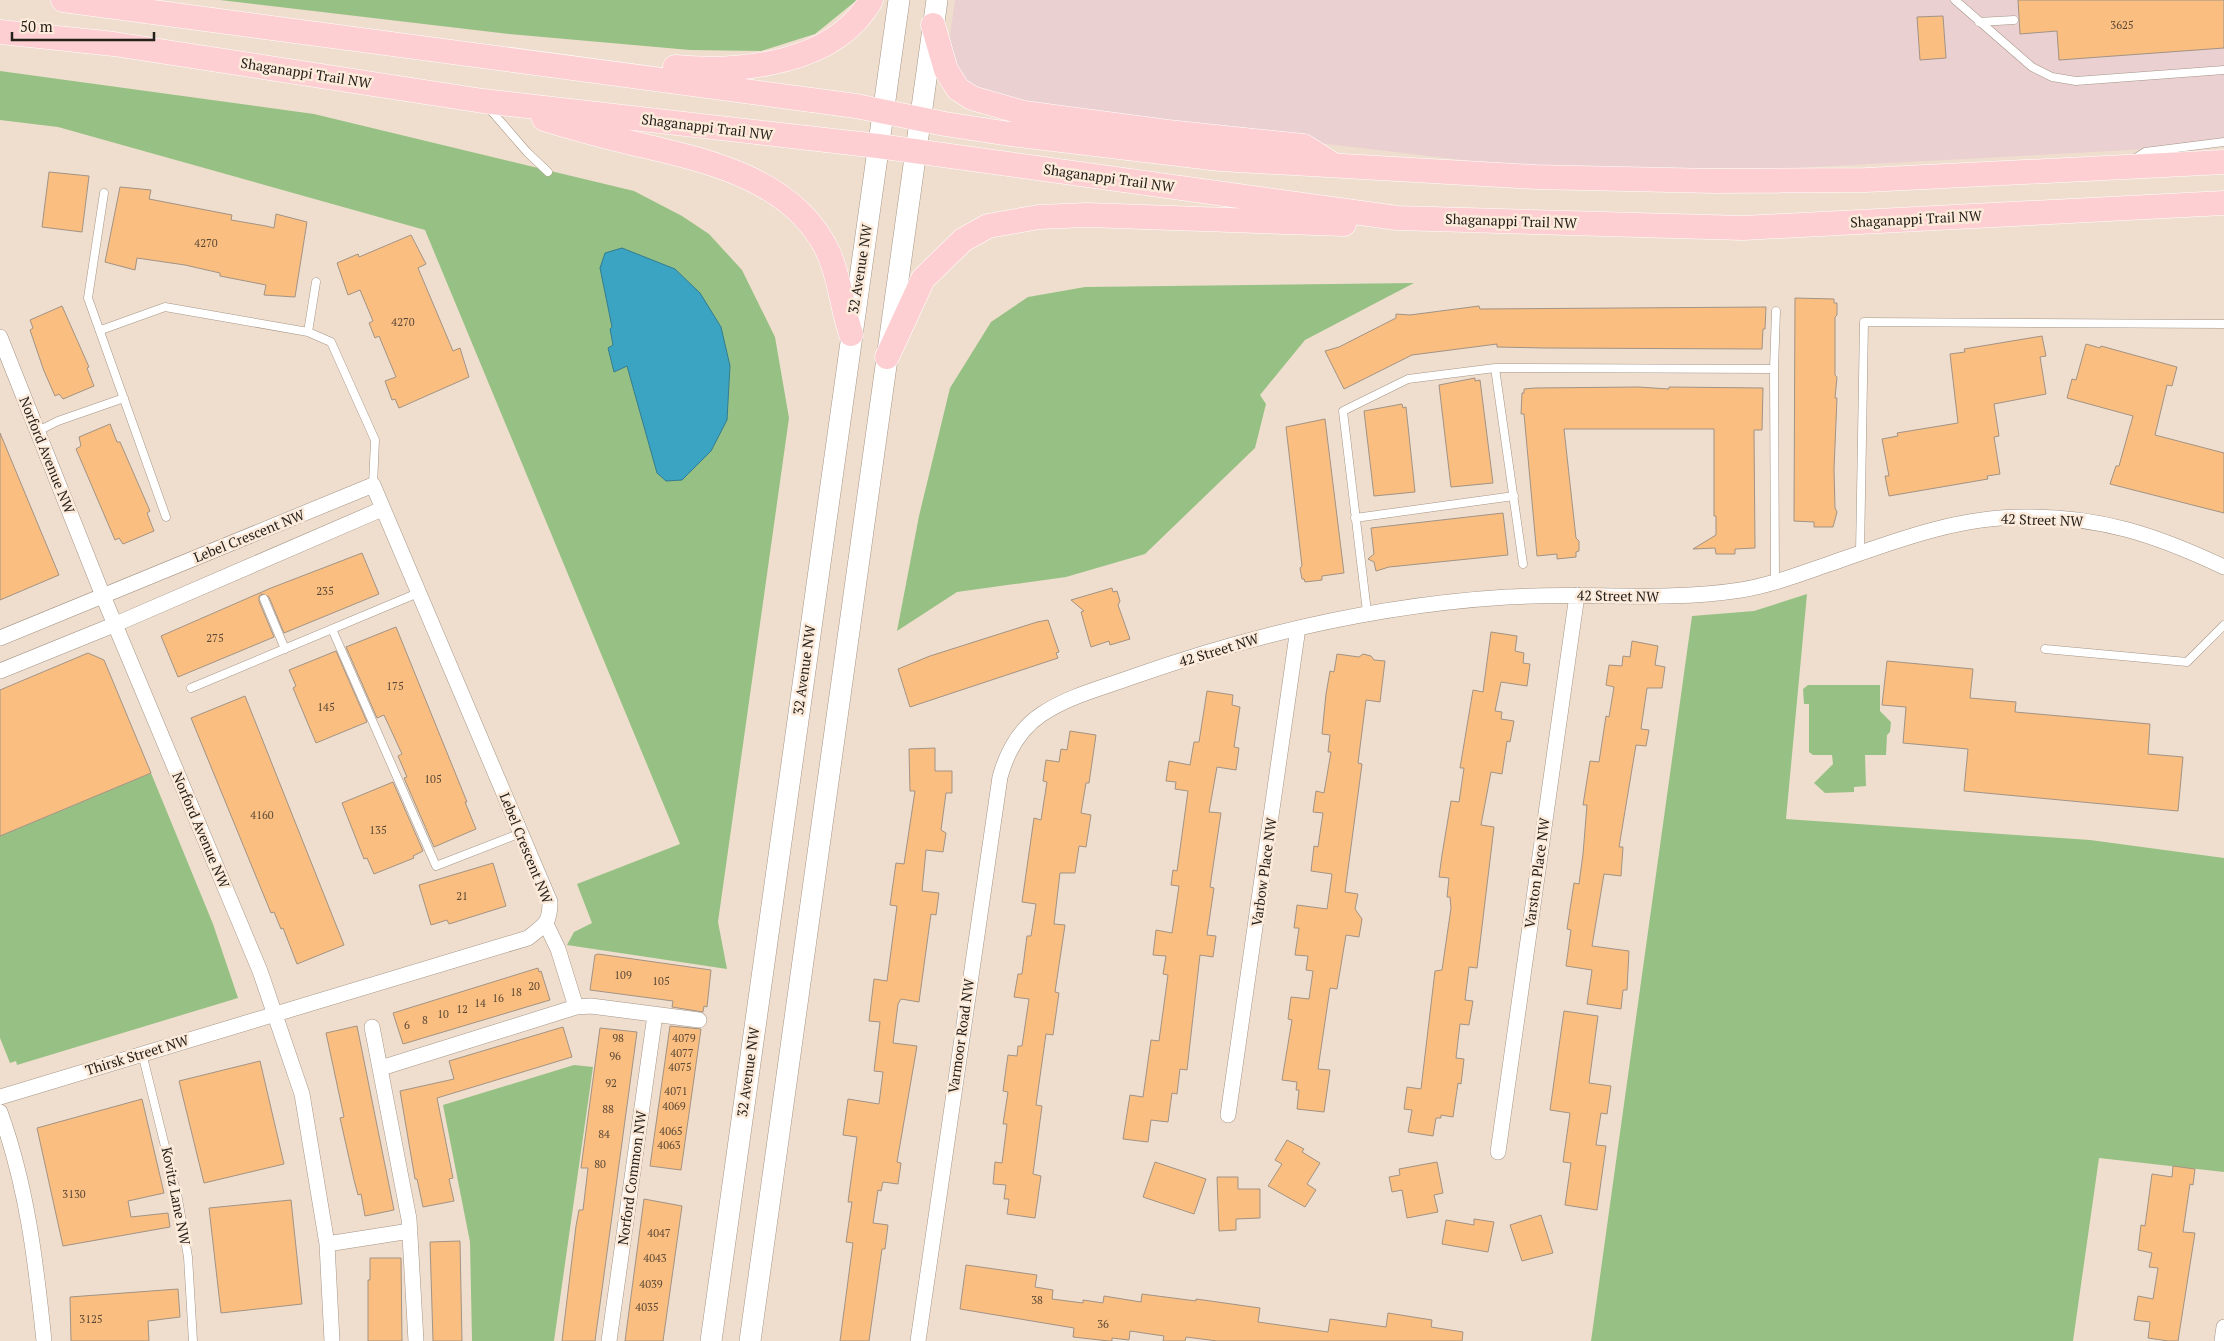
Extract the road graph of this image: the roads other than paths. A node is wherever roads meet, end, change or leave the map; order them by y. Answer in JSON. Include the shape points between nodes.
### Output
{"nodes":[{"id":1,"x":63,"y":0,"type":"edge"},
{"id":2,"x":871,"y":0,"type":"edge"},
{"id":3,"x":899,"y":0,"type":"edge"},
{"id":4,"x":936,"y":0,"type":"edge"},
{"id":5,"x":1955,"y":0,"type":"edge"},
{"id":6,"x":2014,"y":20,"type":"dead end"},
{"id":7,"x":1979,"y":22,"type":"junction"},
{"id":8,"x":933,"y":25,"type":"junction"},
{"id":9,"x":0,"y":32,"type":"edge"},
{"id":10,"x":524,"y":60,"type":"junction"},
{"id":11,"x":2224,"y":70,"type":"edge"},
{"id":12,"x":483,"y":101,"type":"junction"},
{"id":13,"x":883,"y":111,"type":"junction"},
{"id":14,"x":920,"y":119,"type":"junction"},
{"id":15,"x":2224,"y":142,"type":"edge"},
{"id":16,"x":878,"y":146,"type":"junction"},
{"id":17,"x":916,"y":152,"type":"junction"},
{"id":18,"x":2224,"y":162,"type":"edge"},
{"id":19,"x":1334,"y":165,"type":"junction"},
{"id":20,"x":2119,"y":168,"type":"junction"},
{"id":21,"x":548,"y":172,"type":"dead end"},
{"id":22,"x":104,"y":193,"type":"dead end"},
{"id":23,"x":2224,"y":203,"type":"edge"},
{"id":24,"x":1397,"y":218,"type":"junction"},
{"id":25,"x":316,"y":282,"type":"dead end"},
{"id":26,"x":1776,"y":311,"type":"dead end"},
{"id":27,"x":2224,"y":324,"type":"edge"},
{"id":28,"x":101,"y":330,"type":"junction"},
{"id":29,"x":308,"y":332,"type":"junction"},
{"id":30,"x":850,"y":334,"type":"junction"},
{"id":31,"x":0,"y":337,"type":"edge"},
{"id":32,"x":887,"y":357,"type":"junction"},
{"id":33,"x":1495,"y":368,"type":"junction"},
{"id":34,"x":1774,"y":369,"type":"junction"},
{"id":35,"x":124,"y":398,"type":"junction"},
{"id":36,"x":38,"y":432,"type":"junction"},
{"id":37,"x":373,"y":486,"type":"junction"},
{"id":38,"x":1514,"y":496,"type":"junction"},
{"id":39,"x":382,"y":508,"type":"junction"},
{"id":40,"x":166,"y":517,"type":"dead end"},
{"id":41,"x":1355,"y":518,"type":"junction"},
{"id":42,"x":1860,"y":553,"type":"junction"},
{"id":43,"x":1523,"y":564,"type":"dead end"},
{"id":44,"x":2224,"y":567,"type":"edge"},
{"id":45,"x":1776,"y":582,"type":"junction"},
{"id":46,"x":418,"y":593,"type":"junction"},
{"id":47,"x":1577,"y":595,"type":"junction"},
{"id":48,"x":103,"y":596,"type":"junction"},
{"id":49,"x":264,"y":599,"type":"dead end"},
{"id":50,"x":1367,"y":612,"type":"junction"},
{"id":51,"x":116,"y":624,"type":"junction"},
{"id":52,"x":2224,"y":625,"type":"edge"},
{"id":53,"x":1298,"y":628,"type":"junction"},
{"id":54,"x":332,"y":629,"type":"junction"},
{"id":55,"x":0,"y":638,"type":"edge"},
{"id":56,"x":285,"y":649,"type":"junction"},
{"id":57,"x":2045,"y":649,"type":"dead end"},
{"id":58,"x":0,"y":671,"type":"edge"},
{"id":59,"x":191,"y":688,"type":"dead end"},
{"id":60,"x":1019,"y":735,"type":"joint"},
{"id":61,"x":521,"y":833,"type":"junction"},
{"id":62,"x":546,"y":924,"type":"junction"},
{"id":63,"x":576,"y":1007,"type":"junction"},
{"id":64,"x":275,"y":1013,"type":"junction"},
{"id":65,"x":655,"y":1015,"type":"junction"},
{"id":66,"x":698,"y":1020,"type":"dead end"},
{"id":67,"x":372,"y":1027,"type":"dead end"},
{"id":68,"x":142,"y":1053,"type":"junction"},
{"id":69,"x":381,"y":1068,"type":"junction"},
{"id":70,"x":0,"y":1096,"type":"edge"},
{"id":71,"x":0,"y":1112,"type":"edge"},
{"id":72,"x":1228,"y":1115,"type":"dead end"},
{"id":73,"x":1498,"y":1152,"type":"dead end"},
{"id":74,"x":410,"y":1232,"type":"junction"},
{"id":75,"x":328,"y":1244,"type":"junction"},
{"id":76,"x":2224,"y":1327,"type":"edge"},
{"id":77,"x":44,"y":1341,"type":"edge"},
{"id":78,"x":193,"y":1341,"type":"edge"},
{"id":79,"x":332,"y":1341,"type":"edge"},
{"id":80,"x":416,"y":1341,"type":"edge"},
{"id":81,"x":610,"y":1341,"type":"edge"},
{"id":82,"x":711,"y":1341,"type":"edge"},
{"id":83,"x":750,"y":1341,"type":"edge"},
{"id":84,"x":918,"y":1341,"type":"edge"},
{"id":85,"x":2222,"y":1341,"type":"edge"}],
"edges":[{"from":1,"to":10,"type":"main road"},
{"from":2,"to":10,"type":"main road","via":[[866,10],[844,30],[810,52],[780,61],[736,68],[692,68],[562,56]]},
{"from":3,"to":13,"type":"main road","name":"32 Avenue NW"},
{"from":4,"to":8,"type":"main road"},
{"from":5,"to":7,"type":"lane"},
{"from":6,"to":7,"type":"lane"},
{"from":7,"to":11,"type":"lane","via":[[2032,68],[2058,79],[2086,81]]},
{"from":8,"to":14,"type":"main road"},
{"from":8,"to":19,"type":"main road","via":[[946,70],[958,89],[972,98],[1024,113],[1304,146]]},
{"from":9,"to":12,"type":"main road","name":"Shaganappi Trail NW","via":[[114,44]]},
{"from":10,"to":13,"type":"main road"},
{"from":12,"to":16,"type":"main road","name":"Shaganappi Trail NW"},
{"from":12,"to":21,"type":"lane"},
{"from":12,"to":30,"type":"main road","via":[[701,160],[733,170],[768,189],[788,202],[807,221],[828,254]]},
{"from":13,"to":14,"type":"main road"},
{"from":13,"to":16,"type":"main road","name":"32 Avenue NW"},
{"from":14,"to":17,"type":"main road"},
{"from":14,"to":19,"type":"main road","via":[[1010,134],[1220,159]]},
{"from":15,"to":20,"type":"lane","via":[[2145,152]]},
{"from":16,"to":17,"type":"main road","name":"Shaganappi Trail NW"},
{"from":16,"to":30,"type":"main road","name":"32 Avenue NW"},
{"from":17,"to":24,"type":"main road","name":"Shaganappi Trail NW"},
{"from":17,"to":32,"type":"main road"},
{"from":18,"to":20,"type":"main road"},
{"from":19,"to":20,"type":"main road","via":[[1536,177],[1715,181],[1866,180]]},
{"from":22,"to":28,"type":"lane","via":[[88,298]]},
{"from":23,"to":24,"type":"main road","name":"Shaganappi Trail NW","via":[[1743,228]]},
{"from":24,"to":32,"type":"main road","via":[[1376,225],[1087,215],[1039,217],[988,226],[963,240],[923,279]]},
{"from":25,"to":29,"type":"lane"},
{"from":26,"to":34,"type":"lane"},
{"from":27,"to":42,"type":"lane","via":[[1864,322]]},
{"from":28,"to":29,"type":"lane","via":[[165,307]]},
{"from":28,"to":35,"type":"lane"},
{"from":29,"to":37,"type":"lane","via":[[331,342],[375,440]]},
{"from":30,"to":82,"type":"main road","name":"32 Avenue NW"},
{"from":31,"to":36,"type":"street","name":"Norford Avenue NW"},
{"from":32,"to":83,"type":"main road"},
{"from":33,"to":34,"type":"lane"},
{"from":33,"to":38,"type":"lane"},
{"from":33,"to":41,"type":"lane","via":[[1408,379],[1343,411]]},
{"from":34,"to":45,"type":"lane"},
{"from":35,"to":36,"type":"lane"},
{"from":35,"to":40,"type":"lane"},
{"from":36,"to":48,"type":"street","name":"Norford Avenue NW"},
{"from":37,"to":39,"type":"street","name":"Lebel Crescent NW"},
{"from":37,"to":48,"type":"street","name":"Lebel Crescent NW"},
{"from":38,"to":41,"type":"lane"},
{"from":38,"to":43,"type":"lane"},
{"from":39,"to":46,"type":"street","name":"Lebel Crescent NW"},
{"from":39,"to":51,"type":"street","name":"Lebel Crescent NW"},
{"from":41,"to":50,"type":"lane"},
{"from":42,"to":44,"type":"street","name":"42 Street NW","via":[[1944,526],[1999,518],[2042,517],[2120,526],[2179,546]]},
{"from":42,"to":45,"type":"street","name":"42 Street NW"},
{"from":45,"to":47,"type":"street","name":"42 Street NW","via":[[1702,596]]},
{"from":46,"to":54,"type":"lane"},
{"from":46,"to":61,"type":"street","name":"Lebel Crescent NW"},
{"from":47,"to":50,"type":"street","name":"42 Street NW","via":[[1506,597]]},
{"from":47,"to":73,"type":"street","name":"Varston Place NW"},
{"from":48,"to":51,"type":"street","name":"Norford Avenue NW"},
{"from":48,"to":55,"type":"street","name":"Lebel Crescent NW"},
{"from":49,"to":56,"type":"lane"},
{"from":50,"to":53,"type":"street","name":"42 Street NW"},
{"from":51,"to":58,"type":"street","name":"Lebel Crescent NW"},
{"from":51,"to":64,"type":"street","name":"Norford Avenue NW"},
{"from":52,"to":57,"type":"lane","via":[[2187,662]]},
{"from":53,"to":60,"type":"street","name":"42 Street NW","via":[[1166,666],[1064,702],[1042,714]]},
{"from":53,"to":72,"type":"street","name":"Varbow Place NW"},
{"from":54,"to":56,"type":"lane"},
{"from":54,"to":61,"type":"lane","via":[[436,866]]},
{"from":56,"to":59,"type":"lane"},
{"from":60,"to":84,"type":"street","name":"Varmoor Road NW","via":[[1005,759],[993,813]]},
{"from":61,"to":62,"type":"street","name":"Lebel Crescent NW","via":[[550,902],[550,916]]},
{"from":62,"to":63,"type":"street","via":[[558,949]]},
{"from":62,"to":64,"type":"street","name":"Lebel Crescent NW","via":[[528,938]]},
{"from":63,"to":65,"type":"street","via":[[591,1006]]},
{"from":63,"to":69,"type":"street"},
{"from":64,"to":68,"type":"street","name":"Thirsk Street NW"},
{"from":64,"to":75,"type":"street","name":"Norford Avenue NW","via":[[302,1094]]},
{"from":65,"to":66,"type":"street"},
{"from":65,"to":81,"type":"street","name":"Norford Common NW"},
{"from":67,"to":69,"type":"street"},
{"from":68,"to":70,"type":"street","name":"Thirsk Street NW"},
{"from":68,"to":78,"type":"lane","name":"Kovitz Lane NW","via":[[178,1199],[188,1257]]},
{"from":69,"to":74,"type":"street"},
{"from":71,"to":77,"type":"street","via":[[11,1142],[35,1251]]},
{"from":74,"to":75,"type":"street"},
{"from":74,"to":80,"type":"street"},
{"from":75,"to":79,"type":"street","name":"Norford Avenue NW"},
{"from":76,"to":85,"type":"street"}]}
